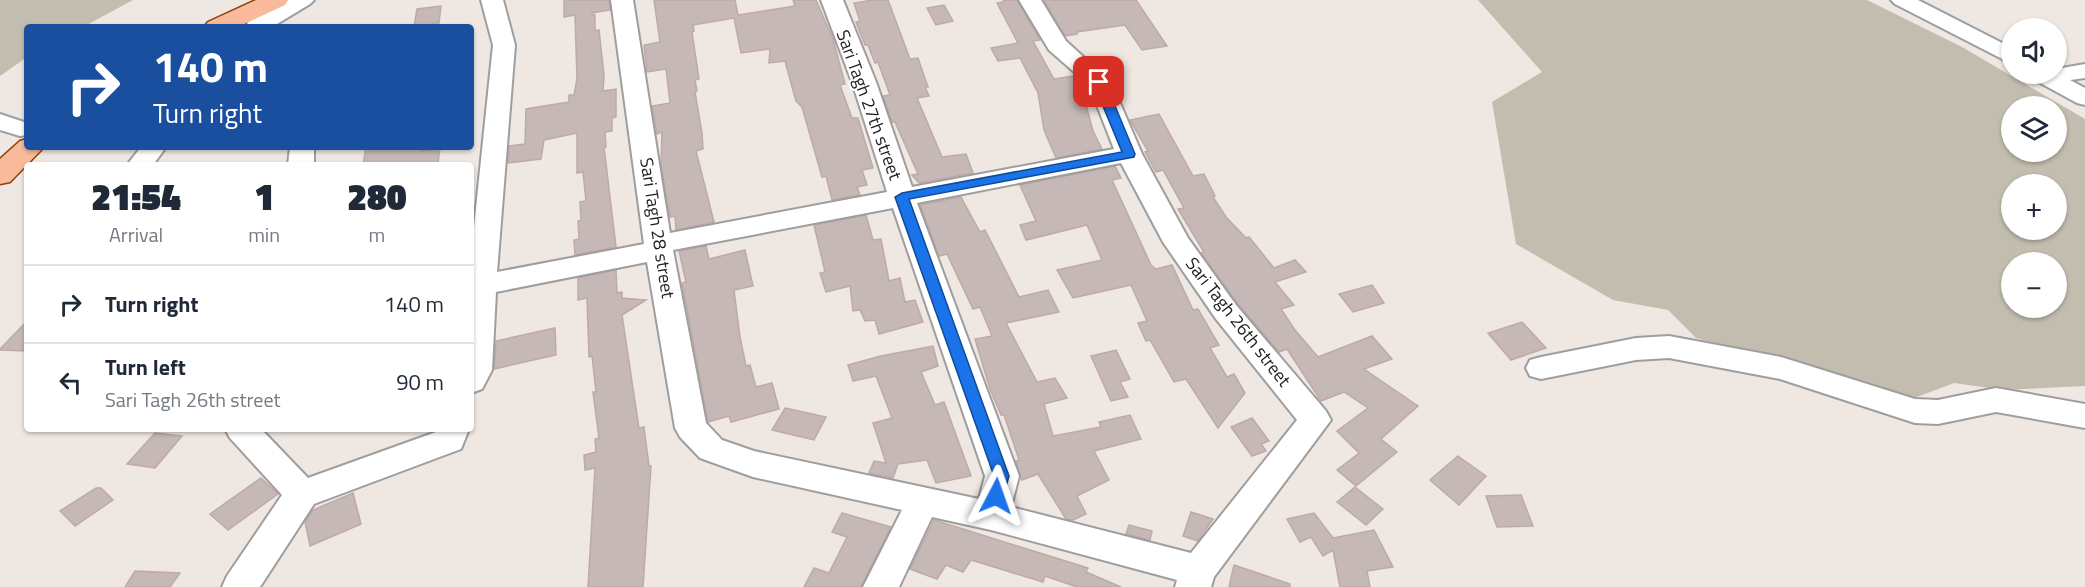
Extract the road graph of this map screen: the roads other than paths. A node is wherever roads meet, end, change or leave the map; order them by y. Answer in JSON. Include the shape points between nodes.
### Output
{"nodes":[{"id":1,"x":246,"y":0,"type":"edge"},
{"id":2,"x":276,"y":0,"type":"edge"},
{"id":3,"x":303,"y":0,"type":"edge"},
{"id":4,"x":492,"y":0,"type":"edge"},
{"id":5,"x":622,"y":0,"type":"edge"},
{"id":6,"x":832,"y":0,"type":"edge"},
{"id":7,"x":1030,"y":0,"type":"edge"},
{"id":8,"x":1902,"y":0,"type":"edge"},
{"id":9,"x":210,"y":24,"type":"edge"},
{"id":10,"x":211,"y":24,"type":"edge"},
{"id":11,"x":261,"y":24,"type":"edge"},
{"id":12,"x":2001,"y":51,"type":"edge"},
{"id":13,"x":2085,"y":71,"type":"edge"},
{"id":14,"x":2067,"y":73,"type":"edge"},
{"id":15,"x":2061,"y":84,"type":"edge"},
{"id":16,"x":2085,"y":98,"type":"edge"},
{"id":17,"x":15,"y":134,"type":"edge"},
{"id":18,"x":152,"y":150,"type":"edge"},
{"id":19,"x":1129,"y":154,"type":"junction"},
{"id":20,"x":142,"y":162,"type":"edge"},
{"id":21,"x":0,"y":175,"type":"edge"},
{"id":22,"x":902,"y":197,"type":"junction"},
{"id":23,"x":659,"y":247,"type":"junction"},
{"id":24,"x":477,"y":286,"type":"edge"},
{"id":25,"x":1541,"y":368,"type":"dead end"},
{"id":26,"x":474,"y":376,"type":"edge"},
{"id":27,"x":2085,"y":416,"type":"edge"},
{"id":28,"x":243,"y":432,"type":"edge"},
{"id":29,"x":452,"y":432,"type":"edge"},
{"id":30,"x":302,"y":494,"type":"junction"},
{"id":31,"x":923,"y":502,"type":"junction"},
{"id":32,"x":991,"y":516,"type":"junction"},
{"id":33,"x":1196,"y":578,"type":"edge"},
{"id":34,"x":240,"y":587,"type":"edge"},
{"id":35,"x":881,"y":587,"type":"edge"}],
"edges":[{"from":1,"to":9,"type":"main road"},
{"from":2,"to":10,"type":"main road"},
{"from":3,"to":11,"type":"street"},
{"from":4,"to":24,"type":"street","via":[[504,45]]},
{"from":5,"to":23,"type":"street","name":"Sari Tagh 28 street"},
{"from":6,"to":22,"type":"street","name":"Sari Tagh 27th street"},
{"from":7,"to":19,"type":"street","name":"Sari Tagh 26th street","via":[[1057,45],[1099,82]]},
{"from":8,"to":12,"type":"street"},
{"from":13,"to":14,"type":"street"},
{"from":15,"to":16,"type":"street"},
{"from":17,"to":21,"type":"main road"},
{"from":18,"to":20,"type":"street"},
{"from":19,"to":22,"type":"street"},
{"from":19,"to":33,"type":"street","name":"Sari Tagh 26th street","via":[[1178,242],[1226,312],[1315,420]]},
{"from":22,"to":23,"type":"street"},
{"from":22,"to":32,"type":"street","name":"Sari Tagh 27th street","via":[[1002,476]]},
{"from":23,"to":24,"type":"street"},
{"from":23,"to":31,"type":"street","name":"Sari Tagh 28 street","via":[[691,428],[711,449],[753,464]]},
{"from":24,"to":26,"type":"street"},
{"from":25,"to":27,"type":"street","via":[[1669,346],[1780,368],[1915,411],[1938,412],[1996,399]]},
{"from":28,"to":30,"type":"street"},
{"from":29,"to":30,"type":"street","via":[[450,440]]},
{"from":30,"to":34,"type":"street"},
{"from":31,"to":32,"type":"street"},
{"from":31,"to":35,"type":"street"},
{"from":32,"to":33,"type":"street"}]}
